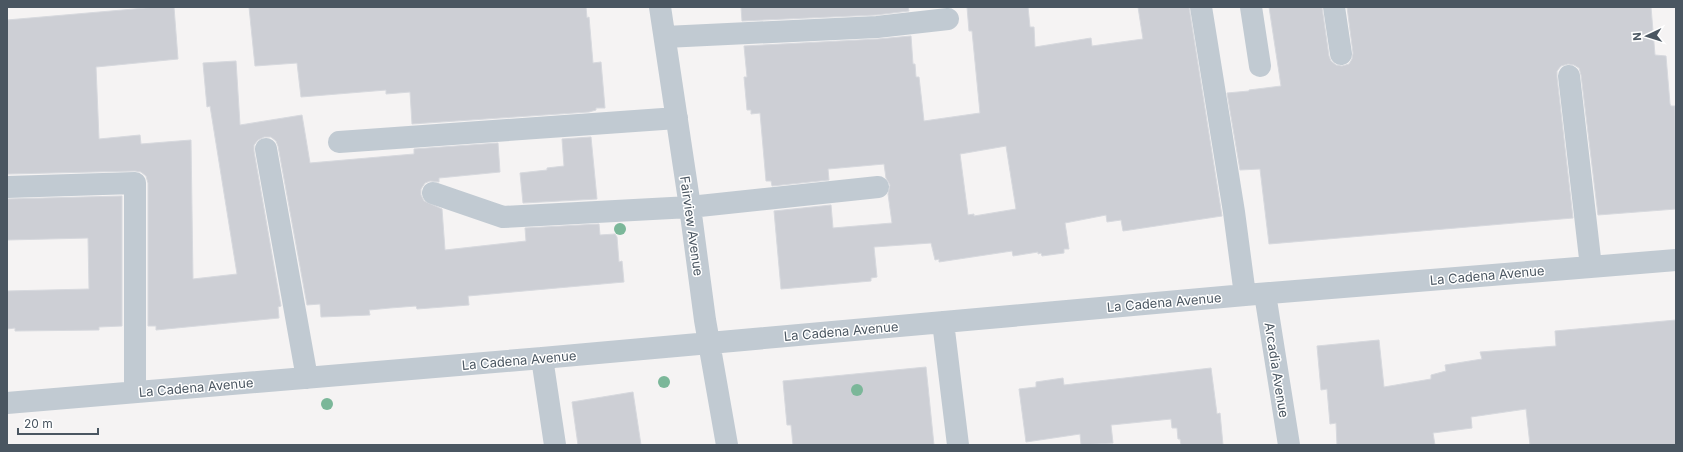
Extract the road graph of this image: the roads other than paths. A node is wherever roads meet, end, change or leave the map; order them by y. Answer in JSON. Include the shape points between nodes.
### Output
{"nodes":[{"id":1,"x":660,"y":7,"type":"edge"},
{"id":2,"x":1201,"y":7,"type":"edge"},
{"id":3,"x":1251,"y":7,"type":"edge"},
{"id":4,"x":1334,"y":7,"type":"edge"},
{"id":5,"x":948,"y":19,"type":"dead end"},
{"id":6,"x":665,"y":37,"type":"junction"},
{"id":7,"x":1341,"y":54,"type":"dead end"},
{"id":8,"x":1260,"y":66,"type":"dead end"},
{"id":9,"x":1569,"y":76,"type":"dead end"},
{"id":10,"x":677,"y":118,"type":"junction"},
{"id":11,"x":339,"y":142,"type":"dead end"},
{"id":12,"x":266,"y":149,"type":"dead end"},
{"id":13,"x":7,"y":187,"type":"edge"},
{"id":14,"x":878,"y":187,"type":"dead end"},
{"id":15,"x":433,"y":194,"type":"dead end"},
{"id":16,"x":690,"y":208,"type":"junction"},
{"id":17,"x":1676,"y":260,"type":"edge"},
{"id":18,"x":1591,"y":266,"type":"junction"},
{"id":19,"x":1255,"y":295,"type":"junction"},
{"id":20,"x":943,"y":322,"type":"junction"},
{"id":21,"x":709,"y":343,"type":"junction"},
{"id":22,"x":542,"y":358,"type":"junction"},
{"id":23,"x":307,"y":378,"type":"junction"},
{"id":24,"x":135,"y":392,"type":"junction"},
{"id":25,"x":7,"y":403,"type":"edge"},
{"id":26,"x":555,"y":445,"type":"edge"},
{"id":27,"x":726,"y":445,"type":"edge"},
{"id":28,"x":958,"y":445,"type":"edge"},
{"id":29,"x":1289,"y":445,"type":"edge"}],
"edges":[{"from":1,"to":6,"type":"street","name":"Fairview Avenue"},
{"from":2,"to":19,"type":"street","name":"Arcadia Avenue","via":[[1233,204]]},
{"from":3,"to":8,"type":"street"},
{"from":4,"to":7,"type":"street"},
{"from":5,"to":6,"type":"street","via":[[877,27]]},
{"from":6,"to":10,"type":"street","name":"Fairview Avenue"},
{"from":9,"to":18,"type":"street"},
{"from":10,"to":11,"type":"street"},
{"from":10,"to":16,"type":"street","name":"Fairview Avenue"},
{"from":12,"to":23,"type":"street"},
{"from":13,"to":24,"type":"street","via":[[135,183]]},
{"from":14,"to":16,"type":"street"},
{"from":15,"to":16,"type":"street","via":[[503,217]]},
{"from":16,"to":21,"type":"street","name":"Fairview Avenue"},
{"from":17,"to":18,"type":"street","name":"La Cadena Avenue"},
{"from":18,"to":19,"type":"street","name":"La Cadena Avenue"},
{"from":19,"to":20,"type":"street","name":"La Cadena Avenue"},
{"from":19,"to":29,"type":"street","name":"Arcadia Avenue"},
{"from":20,"to":21,"type":"street","name":"La Cadena Avenue"},
{"from":20,"to":28,"type":"street"},
{"from":21,"to":22,"type":"street","name":"La Cadena Avenue"},
{"from":21,"to":27,"type":"street","name":"Fairview Avenue"},
{"from":22,"to":23,"type":"street","name":"La Cadena Avenue"},
{"from":22,"to":26,"type":"street"},
{"from":23,"to":24,"type":"street","name":"La Cadena Avenue"},
{"from":24,"to":25,"type":"street","name":"La Cadena Avenue"}]}
